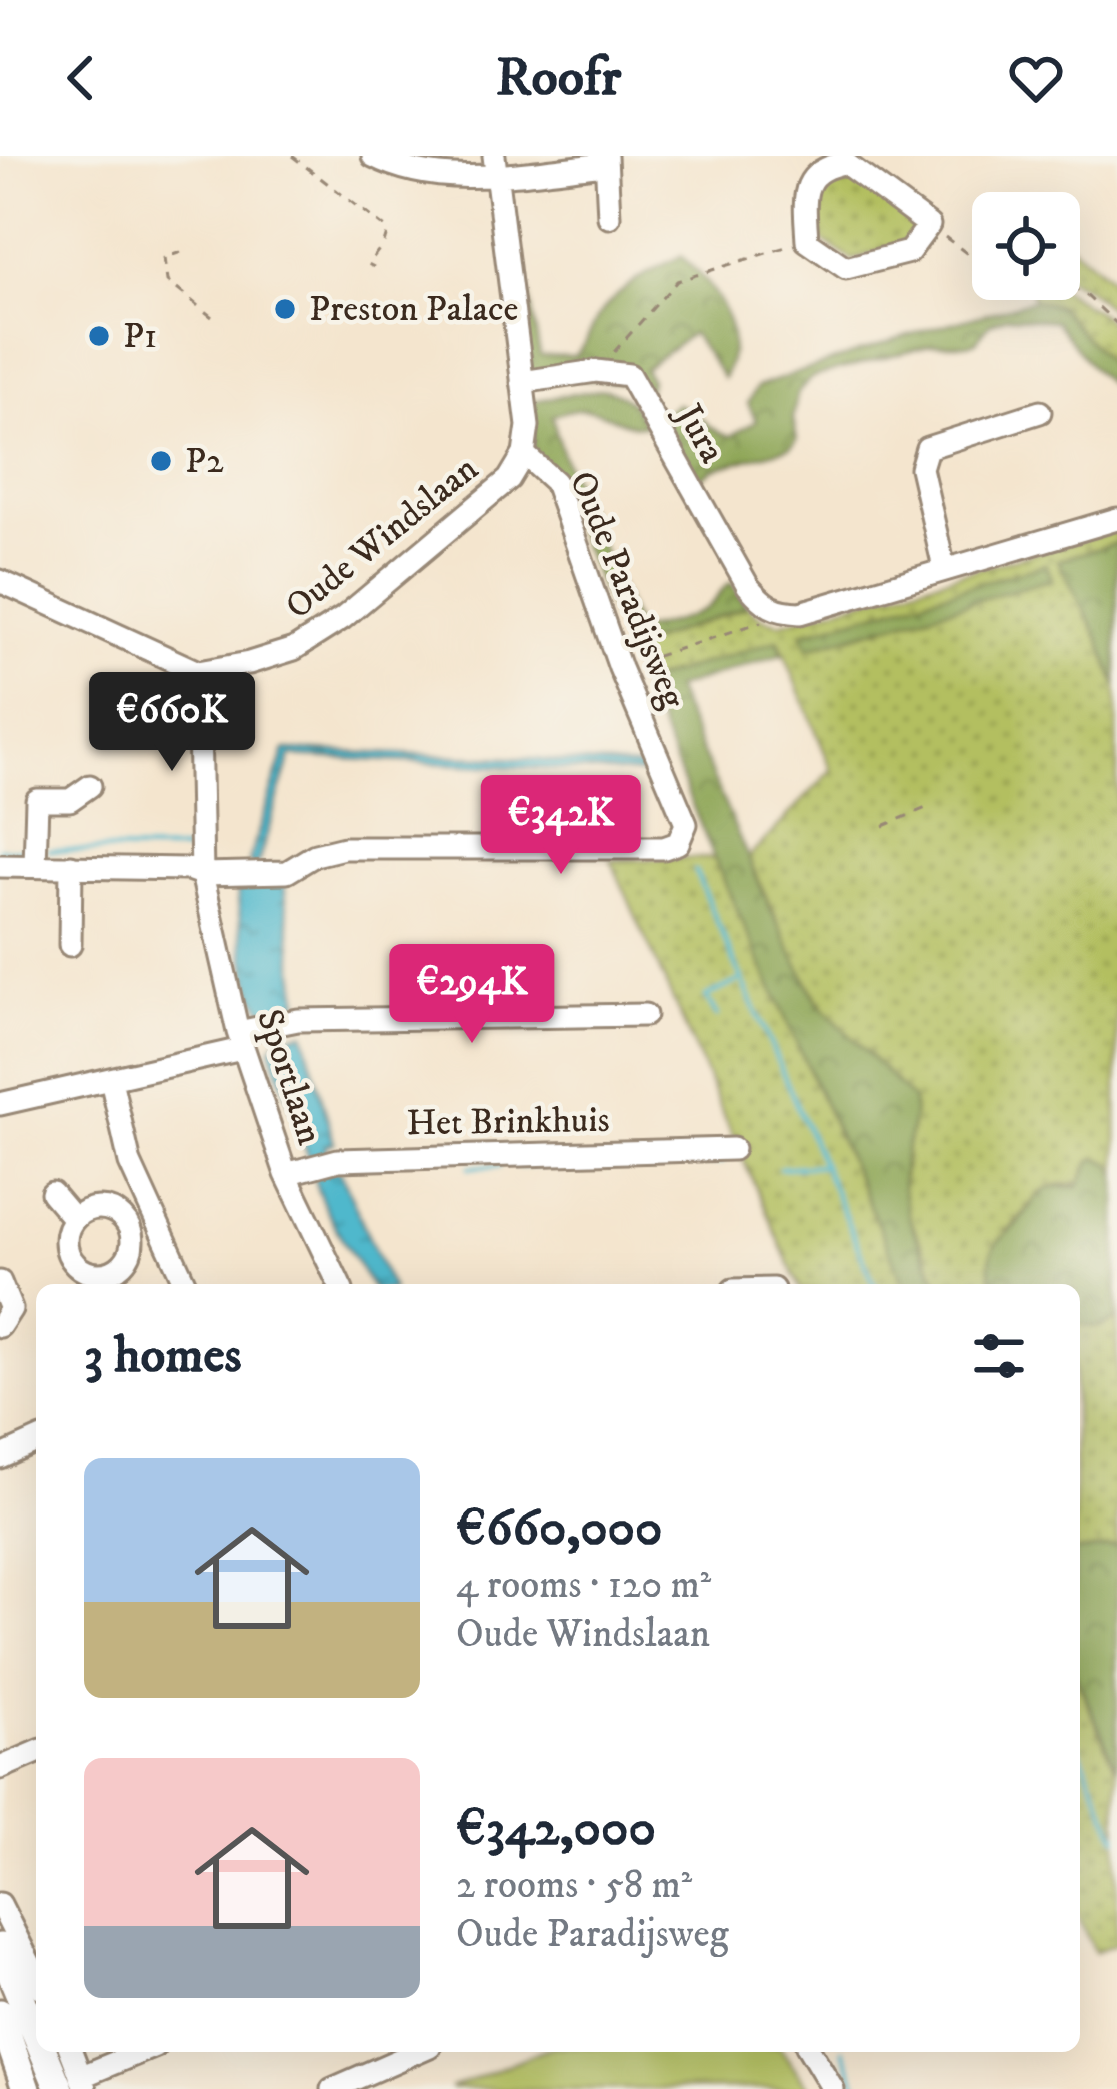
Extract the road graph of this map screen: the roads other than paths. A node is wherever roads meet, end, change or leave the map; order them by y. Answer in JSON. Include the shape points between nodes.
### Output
{"nodes":[{"id":1,"x":374,"y":156,"type":"edge"},
{"id":2,"x":606,"y":160,"type":"edge"},
{"id":3,"x":845,"y":160,"type":"edge"},
{"id":4,"x":494,"y":165,"type":"edge"},
{"id":5,"x":609,"y":217,"type":"dead end"},
{"id":6,"x":522,"y":382,"type":"junction"},
{"id":7,"x":1040,"y":412,"type":"dead end"},
{"id":8,"x":524,"y":454,"type":"junction"},
{"id":9,"x":1117,"y":519,"type":"edge"},
{"id":10,"x":944,"y":568,"type":"junction"},
{"id":11,"x":0,"y":581,"type":"edge"},
{"id":12,"x":198,"y":672,"type":"junction"},
{"id":13,"x":90,"y":786,"type":"dead end"},
{"id":14,"x":0,"y":866,"type":"edge"},
{"id":15,"x":35,"y":866,"type":"junction"},
{"id":16,"x":71,"y":866,"type":"junction"},
{"id":17,"x":202,"y":874,"type":"junction"},
{"id":18,"x":70,"y":945,"type":"dead end"},
{"id":19,"x":645,"y":1015,"type":"dead end"},
{"id":20,"x":240,"y":1040,"type":"junction"},
{"id":21,"x":112,"y":1080,"type":"junction"},
{"id":22,"x":0,"y":1104,"type":"edge"},
{"id":23,"x":733,"y":1149,"type":"dead end"},
{"id":24,"x":286,"y":1174,"type":"junction"},
{"id":25,"x":52,"y":1193,"type":"dead end"},
{"id":26,"x":153,"y":1216,"type":"junction"},
{"id":27,"x":74,"y":1219,"type":"junction"},
{"id":28,"x":129,"y":1227,"type":"junction"},
{"id":29,"x":0,"y":1282,"type":"edge"},
{"id":30,"x":101,"y":1282,"type":"edge"},
{"id":31,"x":185,"y":1284,"type":"edge"},
{"id":32,"x":339,"y":1284,"type":"edge"},
{"id":33,"x":0,"y":1326,"type":"edge"},
{"id":34,"x":36,"y":1441,"type":"edge"},
{"id":35,"x":0,"y":1457,"type":"edge"},
{"id":36,"x":36,"y":1753,"type":"edge"},
{"id":37,"x":0,"y":1768,"type":"edge"},
{"id":38,"x":0,"y":1904,"type":"edge"},
{"id":39,"x":0,"y":1947,"type":"edge"},
{"id":40,"x":36,"y":1975,"type":"edge"},
{"id":41,"x":0,"y":2012,"type":"edge"},
{"id":42,"x":36,"y":2013,"type":"edge"},
{"id":43,"x":57,"y":2052,"type":"edge"},
{"id":44,"x":69,"y":2052,"type":"edge"},
{"id":45,"x":143,"y":2052,"type":"edge"},
{"id":46,"x":416,"y":2052,"type":"edge"},
{"id":47,"x":814,"y":2052,"type":"edge"},
{"id":48,"x":75,"y":2085,"type":"edge"},
{"id":49,"x":26,"y":2089,"type":"edge"},
{"id":50,"x":332,"y":2089,"type":"edge"},
{"id":51,"x":833,"y":2089,"type":"edge"}],
"edges":[{"from":1,"to":4,"type":"street","via":[[415,174]]},
{"from":2,"to":4,"type":"street"},
{"from":2,"to":5,"type":"street"},
{"from":3,"to":3,"type":"street","via":[[808,180],[807,241],[846,268],[909,252],[929,225]]},
{"from":4,"to":6,"type":"street"},
{"from":6,"to":8,"type":"street"},
{"from":6,"to":10,"type":"street","name":"Jura","via":[[596,371],[629,375],[748,586],[776,612],[800,613]]},
{"from":7,"to":10,"type":"street","via":[[927,448],[921,468]]},
{"from":8,"to":12,"type":"street","name":"Oude Windslaan","via":[[509,479],[343,618],[294,649]]},
{"from":8,"to":17,"type":"street","name":"Oude Paradijsweg","via":[[555,482],[686,824],[678,843],[344,848],[287,872]]},
{"from":9,"to":10,"type":"street"},
{"from":11,"to":12,"type":"street"},
{"from":12,"to":17,"type":"street"},
{"from":13,"to":15,"type":"street","via":[[70,800],[37,800]]},
{"from":14,"to":15,"type":"street"},
{"from":15,"to":16,"type":"street"},
{"from":16,"to":17,"type":"street"},
{"from":16,"to":18,"type":"street"},
{"from":17,"to":20,"type":"street","name":"Sportlaan"},
{"from":19,"to":20,"type":"street","via":[[298,1020]]},
{"from":20,"to":21,"type":"street"},
{"from":20,"to":24,"type":"street","name":"Sportlaan"},
{"from":21,"to":22,"type":"street"},
{"from":21,"to":26,"type":"street","via":[[130,1163]]},
{"from":23,"to":24,"type":"street","name":"Het Brinkhuis","via":[[338,1160]]},
{"from":24,"to":32,"type":"street","name":"Sportlaan"},
{"from":25,"to":27,"type":"street"},
{"from":26,"to":28,"type":"street"},
{"from":26,"to":31,"type":"street"},
{"from":27,"to":28,"type":"street","via":[[104,1208]]},
{"from":27,"to":30,"type":"street","via":[[66,1247]]},
{"from":28,"to":30,"type":"street","via":[[130,1253]]},
{"from":29,"to":33,"type":"street","via":[[10,1309]]},
{"from":34,"to":35,"type":"street"},
{"from":36,"to":37,"type":"street"},
{"from":38,"to":40,"type":"street"},
{"from":39,"to":42,"type":"main road"},
{"from":41,"to":49,"type":"main road"},
{"from":43,"to":48,"type":"main road"},
{"from":44,"to":48,"type":"street"},
{"from":45,"to":48,"type":"street"},
{"from":46,"to":50,"type":"street"},
{"from":47,"to":51,"type":"street"}]}
